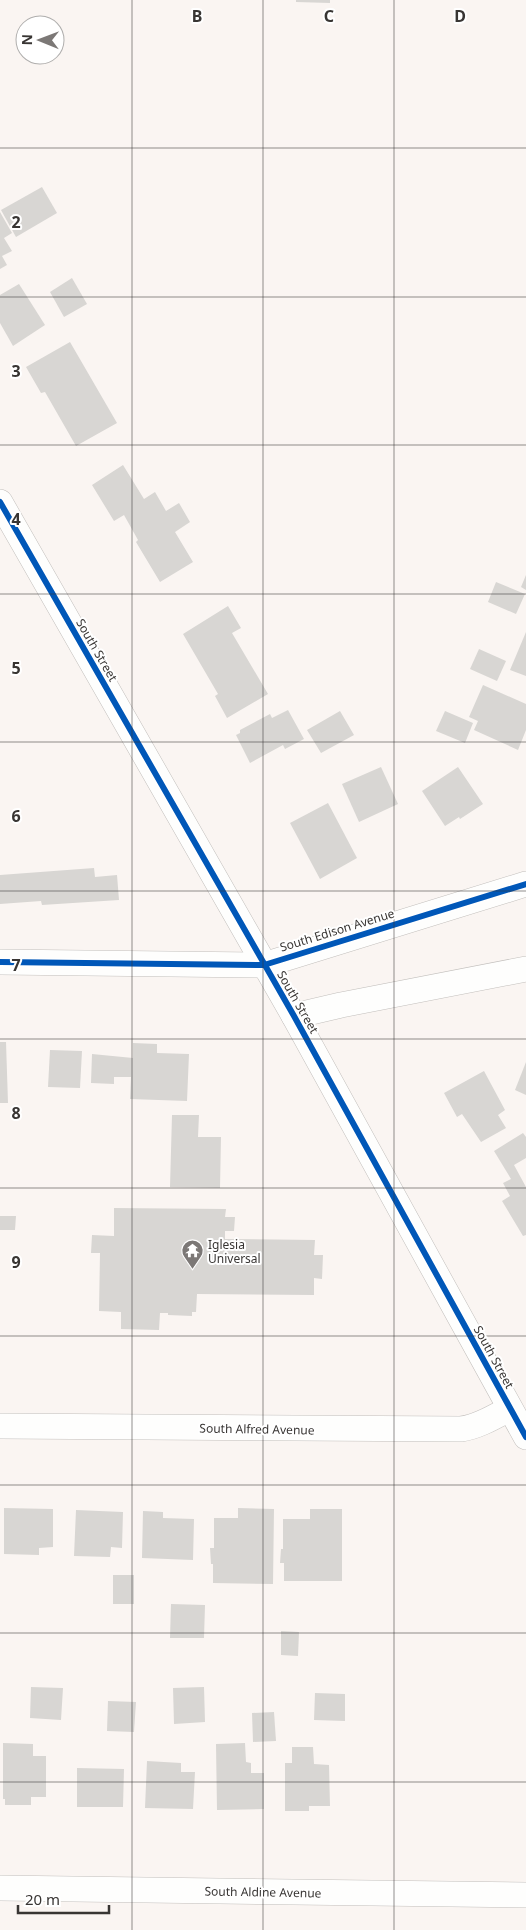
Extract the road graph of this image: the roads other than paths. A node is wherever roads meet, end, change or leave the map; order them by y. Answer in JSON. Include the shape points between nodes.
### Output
{"nodes":[{"id":1,"x":0,"y":502,"type":"edge"},
{"id":2,"x":526,"y":884,"type":"edge"},
{"id":3,"x":0,"y":962,"type":"edge"},
{"id":4,"x":264,"y":965,"type":"junction"},
{"id":5,"x":526,"y":969,"type":"edge"},
{"id":6,"x":294,"y":1016,"type":"junction"},
{"id":7,"x":509,"y":1409,"type":"junction"},
{"id":8,"x":0,"y":1426,"type":"edge"},
{"id":9,"x":526,"y":1438,"type":"edge"},
{"id":10,"x":0,"y":1888,"type":"edge"},
{"id":11,"x":526,"y":1895,"type":"edge"}],
"edges":[{"from":1,"to":4,"type":"street","name":"South Street"},
{"from":2,"to":4,"type":"street","name":"South Edison Avenue"},
{"from":3,"to":4,"type":"street","name":"South Edison Avenue"},
{"from":4,"to":6,"type":"street","name":"South Street"},
{"from":5,"to":6,"type":"street"},
{"from":6,"to":7,"type":"street","name":"South Street"},
{"from":7,"to":8,"type":"street","name":"South Alfred Avenue","via":[[460,1429]]},
{"from":7,"to":9,"type":"street","name":"South Street"},
{"from":10,"to":11,"type":"street","name":"South Aldine Avenue"}]}
